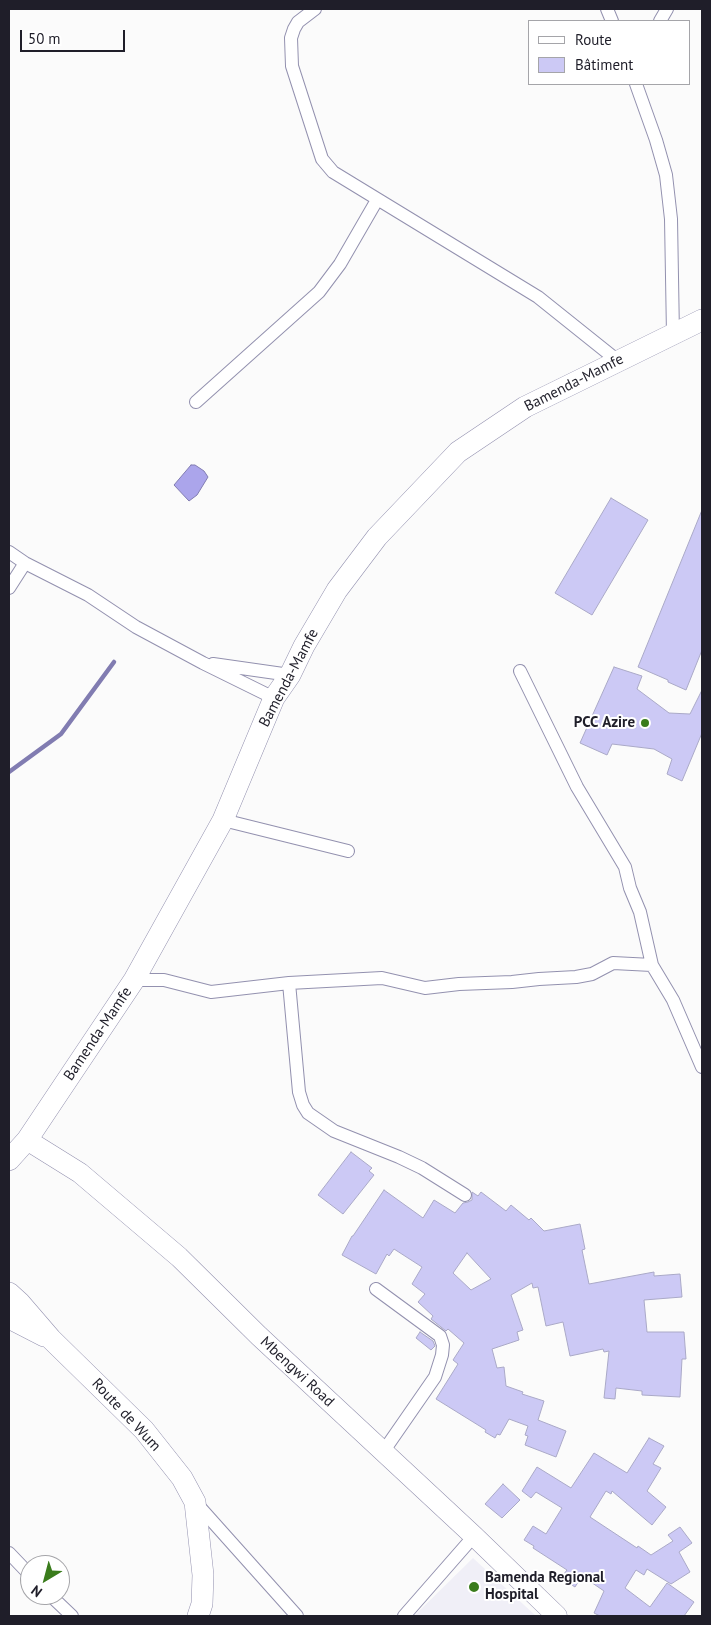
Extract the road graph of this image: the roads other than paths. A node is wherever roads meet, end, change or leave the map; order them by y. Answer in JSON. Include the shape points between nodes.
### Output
{"nodes":[{"id":1,"x":315,"y":9,"type":"edge"},
{"id":2,"x":667,"y":9,"type":"edge"},
{"id":3,"x":661,"y":20,"type":"edge"},
{"id":4,"x":636,"y":85,"type":"edge"},
{"id":5,"x":377,"y":200,"type":"junction"},
{"id":6,"x":702,"y":320,"type":"edge"},
{"id":7,"x":673,"y":331,"type":"junction"},
{"id":8,"x":618,"y":361,"type":"junction"},
{"id":9,"x":196,"y":402,"type":"dead end"},
{"id":10,"x":9,"y":552,"type":"edge"},
{"id":11,"x":25,"y":563,"type":"junction"},
{"id":12,"x":9,"y":588,"type":"edge"},
{"id":13,"x":203,"y":663,"type":"junction"},
{"id":14,"x":520,"y":671,"type":"dead end"},
{"id":15,"x":290,"y":675,"type":"junction"},
{"id":16,"x":274,"y":698,"type":"junction"},
{"id":17,"x":223,"y":820,"type":"junction"},
{"id":18,"x":348,"y":851,"type":"dead end"},
{"id":19,"x":652,"y":965,"type":"junction"},
{"id":20,"x":134,"y":980,"type":"junction"},
{"id":21,"x":289,"y":983,"type":"junction"},
{"id":22,"x":702,"y":1067,"type":"edge"},
{"id":23,"x":27,"y":1140,"type":"junction"},
{"id":24,"x":9,"y":1160,"type":"edge"},
{"id":25,"x":464,"y":1195,"type":"dead end"},
{"id":26,"x":376,"y":1289,"type":"dead end"},
{"id":27,"x":9,"y":1293,"type":"edge"},
{"id":28,"x":9,"y":1318,"type":"edge"},
{"id":29,"x":52,"y":1339,"type":"junction"},
{"id":30,"x":383,"y":1452,"type":"junction"},
{"id":31,"x":195,"y":1502,"type":"junction"},
{"id":32,"x":474,"y":1536,"type":"junction"},
{"id":33,"x":9,"y":1554,"type":"edge"},
{"id":34,"x":20,"y":1565,"type":"edge"},
{"id":35,"x":60,"y":1605,"type":"edge"},
{"id":36,"x":72,"y":1616,"type":"edge"},
{"id":37,"x":198,"y":1616,"type":"edge"},
{"id":38,"x":297,"y":1616,"type":"edge"},
{"id":39,"x":404,"y":1616,"type":"edge"},
{"id":40,"x":557,"y":1616,"type":"edge"}],
"edges":[{"from":1,"to":5,"type":"street","via":[[298,22],[291,38],[292,66],[316,141],[322,159],[333,172]]},
{"from":2,"to":3,"type":"street"},
{"from":4,"to":7,"type":"street","via":[[666,175],[671,219]]},
{"from":5,"to":8,"type":"street","via":[[538,297]]},
{"from":5,"to":9,"type":"street","via":[[340,264],[319,292]]},
{"from":6,"to":7,"type":"highway","name":"Bamenda-Mamfe"},
{"from":7,"to":8,"type":"highway","name":"Bamenda-Mamfe"},
{"from":8,"to":15,"type":"highway","name":"Bamenda-Mamfe","via":[[525,407],[458,452],[377,537],[337,590]]},
{"from":10,"to":11,"type":"street"},
{"from":11,"to":12,"type":"street"},
{"from":11,"to":13,"type":"street","via":[[88,595],[136,627]]},
{"from":13,"to":15,"type":"street"},
{"from":13,"to":16,"type":"street"},
{"from":14,"to":19,"type":"street","via":[[577,787],[625,867],[640,912]]},
{"from":15,"to":16,"type":"highway","name":"Bamenda-Mamfe"},
{"from":16,"to":17,"type":"highway","name":"Bamenda-Mamfe"},
{"from":17,"to":18,"type":"street"},
{"from":17,"to":20,"type":"highway","name":"Bamenda-Mamfe"},
{"from":19,"to":21,"type":"street","via":[[613,964],[576,977],[425,988],[382,978]]},
{"from":19,"to":22,"type":"street","via":[[673,1000]]},
{"from":20,"to":21,"type":"street","via":[[164,980],[211,992]]},
{"from":20,"to":23,"type":"highway","name":"Bamenda-Mamfe"},
{"from":21,"to":25,"type":"street","via":[[300,1092],[308,1113],[334,1131],[422,1168]]},
{"from":23,"to":24,"type":"highway","name":"Bamenda-Mamfe"},
{"from":23,"to":30,"type":"main road","name":"Mbengwi Road","via":[[80,1173],[180,1257]]},
{"from":26,"to":30,"type":"street","via":[[440,1336],[443,1345],[435,1377]]},
{"from":27,"to":29,"type":"highway"},
{"from":28,"to":29,"type":"highway"},
{"from":29,"to":31,"type":"highway","name":"Route de Wum","via":[[144,1430],[182,1478]]},
{"from":30,"to":32,"type":"main road","name":"Mbengwi Road"},
{"from":31,"to":37,"type":"highway","name":"Route de Wum","via":[[203,1576]]},
{"from":31,"to":38,"type":"street"},
{"from":32,"to":39,"type":"street"},
{"from":32,"to":40,"type":"main road","name":"Mbengwi Road"},
{"from":33,"to":34,"type":"street"},
{"from":35,"to":36,"type":"street"}]}
